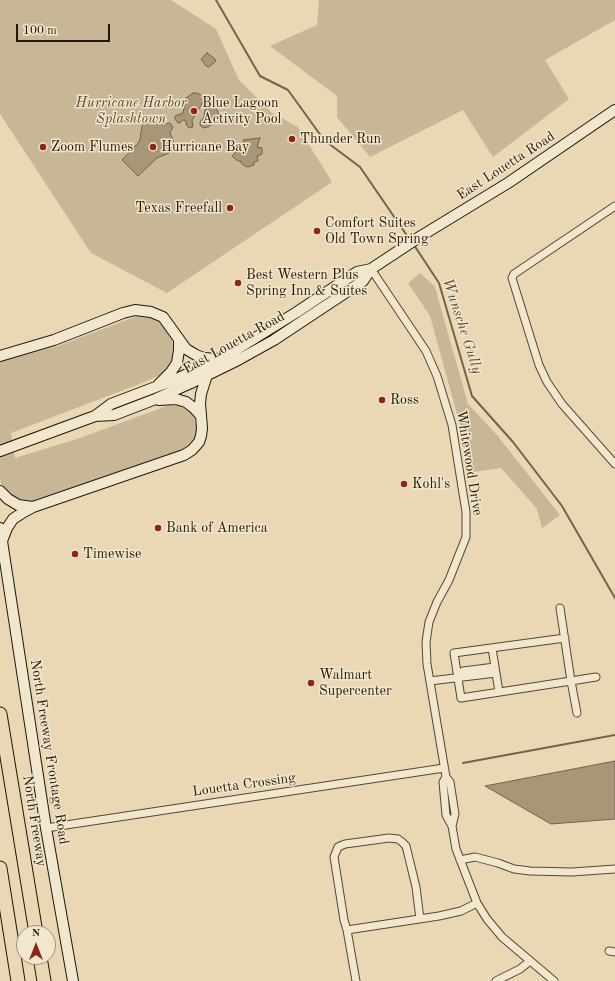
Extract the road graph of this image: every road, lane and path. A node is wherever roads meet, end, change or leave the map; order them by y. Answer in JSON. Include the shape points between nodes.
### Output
{"nodes":[{"id":1,"x":615,"y":110,"type":"edge"},
{"id":2,"x":615,"y":206,"type":"edge"},
{"id":3,"x":371,"y":269,"type":"junction"},
{"id":4,"x":264,"y":333,"type":"junction"},
{"id":5,"x":179,"y":339,"type":"junction"},
{"id":6,"x":258,"y":348,"type":"junction"},
{"id":7,"x":0,"y":351,"type":"edge"},
{"id":8,"x":11,"y":352,"type":"junction"},
{"id":9,"x":0,"y":356,"type":"edge"},
{"id":10,"x":218,"y":359,"type":"junction"},
{"id":11,"x":207,"y":375,"type":"junction"},
{"id":12,"x":155,"y":388,"type":"junction"},
{"id":13,"x":153,"y":400,"type":"junction"},
{"id":14,"x":95,"y":416,"type":"junction"},
{"id":15,"x":201,"y":416,"type":"junction"},
{"id":16,"x":0,"y":451,"type":"edge"},
{"id":17,"x":615,"y":463,"type":"edge"},
{"id":18,"x":0,"y":491,"type":"edge"},
{"id":19,"x":33,"y":507,"type":"junction"},
{"id":20,"x":0,"y":528,"type":"edge"},
{"id":21,"x":2,"y":540,"type":"junction"},
{"id":22,"x":560,"y":608,"type":"dead end"},
{"id":23,"x":565,"y":638,"type":"junction"},
{"id":24,"x":493,"y":651,"type":"junction"},
{"id":25,"x":496,"y":670,"type":"junction"},
{"id":26,"x":457,"y":677,"type":"junction"},
{"id":27,"x":596,"y":677,"type":"dead end"},
{"id":28,"x":430,"y":681,"type":"junction"},
{"id":29,"x":571,"y":681,"type":"junction"},
{"id":30,"x":499,"y":692,"type":"junction"},
{"id":31,"x":577,"y":713,"type":"dead end"},
{"id":32,"x":0,"y":714,"type":"edge"},
{"id":33,"x":444,"y":768,"type":"junction"},
{"id":34,"x":46,"y":828,"type":"junction"},
{"id":35,"x":460,"y":860,"type":"junction"},
{"id":36,"x":0,"y":868,"type":"edge"},
{"id":37,"x":615,"y":870,"type":"edge"},
{"id":38,"x":477,"y":903,"type":"junction"},
{"id":39,"x":420,"y":919,"type":"junction"},
{"id":40,"x":35,"y":925,"type":"edge"},
{"id":41,"x":347,"y":930,"type":"junction"},
{"id":42,"x":530,"y":962,"type":"junction"},
{"id":43,"x":41,"y":965,"type":"edge"},
{"id":44,"x":18,"y":981,"type":"edge"},
{"id":45,"x":44,"y":981,"type":"edge"},
{"id":46,"x":73,"y":981,"type":"edge"},
{"id":47,"x":356,"y":981,"type":"edge"},
{"id":48,"x":496,"y":981,"type":"edge"},
{"id":49,"x":554,"y":981,"type":"edge"}],
"edges":[{"from":1,"to":3,"type":"main road","name":"East Louetta Road","via":[[508,183]]},
{"from":2,"to":17,"type":"street","via":[[512,276],[539,365],[547,382],[562,404]]},
{"from":3,"to":4,"type":"main road","name":"East Louetta Road","via":[[356,272]]},
{"from":3,"to":6,"type":"main road","name":"East Louetta Road","via":[[363,281]]},
{"from":3,"to":28,"type":"street","name":"Whitewood Drive","via":[[422,346],[437,376],[452,425],[466,512],[466,537],[429,622],[426,642]]},
{"from":4,"to":6,"type":"main road"},
{"from":4,"to":10,"type":"main road","name":"East Louetta Road"},
{"from":5,"to":8,"type":"main road","via":[[164,317],[135,310],[54,340]]},
{"from":5,"to":10,"type":"main road","via":[[196,355]]},
{"from":5,"to":12,"type":"main road","via":[[177,363]]},
{"from":6,"to":11,"type":"main road","name":"East Louetta Road"},
{"from":7,"to":8,"type":"main road"},
{"from":8,"to":9,"type":"main road"},
{"from":10,"to":12,"type":"main road","name":"East Louetta Road"},
{"from":11,"to":13,"type":"main road","name":"East Louetta Road"},
{"from":11,"to":15,"type":"main road","via":[[200,394]]},
{"from":12,"to":14,"type":"main road","name":"East Louetta Road","via":[[111,404]]},
{"from":13,"to":14,"type":"main road","name":"East Louetta Road","via":[[114,415]]},
{"from":13,"to":15,"type":"main road","via":[[176,399],[186,402]]},
{"from":14,"to":16,"type":"main road","name":"East Louetta Road"},
{"from":15,"to":19,"type":"main road","via":[[202,428],[198,442],[184,455]]},
{"from":18,"to":19,"type":"main road","via":[[18,505]]},
{"from":19,"to":21,"type":"main road","via":[[13,519]]},
{"from":20,"to":21,"type":"main road","name":"North Freeway Frontage Road"},
{"from":21,"to":34,"type":"main road","name":"North Freeway Frontage Road"},
{"from":22,"to":23,"type":"street"},
{"from":23,"to":24,"type":"street"},
{"from":23,"to":29,"type":"street"},
{"from":24,"to":25,"type":"street"},
{"from":24,"to":26,"type":"street","via":[[454,653]]},
{"from":25,"to":26,"type":"street","via":[[465,678]]},
{"from":25,"to":30,"type":"street"},
{"from":26,"to":28,"type":"street"},
{"from":26,"to":30,"type":"street","via":[[461,698]]},
{"from":27,"to":29,"type":"street"},
{"from":28,"to":33,"type":"street","name":"Whitewood Drive"},
{"from":29,"to":30,"type":"street"},
{"from":29,"to":31,"type":"street"},
{"from":32,"to":40,"type":"highway","name":"North Freeway"},
{"from":33,"to":34,"type":"street","name":"Louetta Crossing"},
{"from":33,"to":35,"type":"street","name":"Whitewood Drive","via":[[446,777],[443,782],[449,802],[446,815],[452,826]]},
{"from":34,"to":46,"type":"main road","name":"North Freeway Frontage Road"},
{"from":35,"to":37,"type":"street","via":[[474,857],[530,871]]},
{"from":35,"to":38,"type":"street","name":"Whitewood Drive"},
{"from":36,"to":44,"type":"highway"},
{"from":38,"to":39,"type":"street","via":[[461,911]]},
{"from":38,"to":42,"type":"street","name":"Whitewood Drive","via":[[502,937]]},
{"from":39,"to":41,"type":"street"},
{"from":39,"to":41,"type":"street","via":[[416,887],[406,846],[398,839],[389,838],[345,844],[338,847],[334,857]]},
{"from":41,"to":47,"type":"street"},
{"from":42,"to":48,"type":"street"},
{"from":42,"to":49,"type":"street","name":"Whitewood Drive"},
{"from":43,"to":45,"type":"highway"}]}
